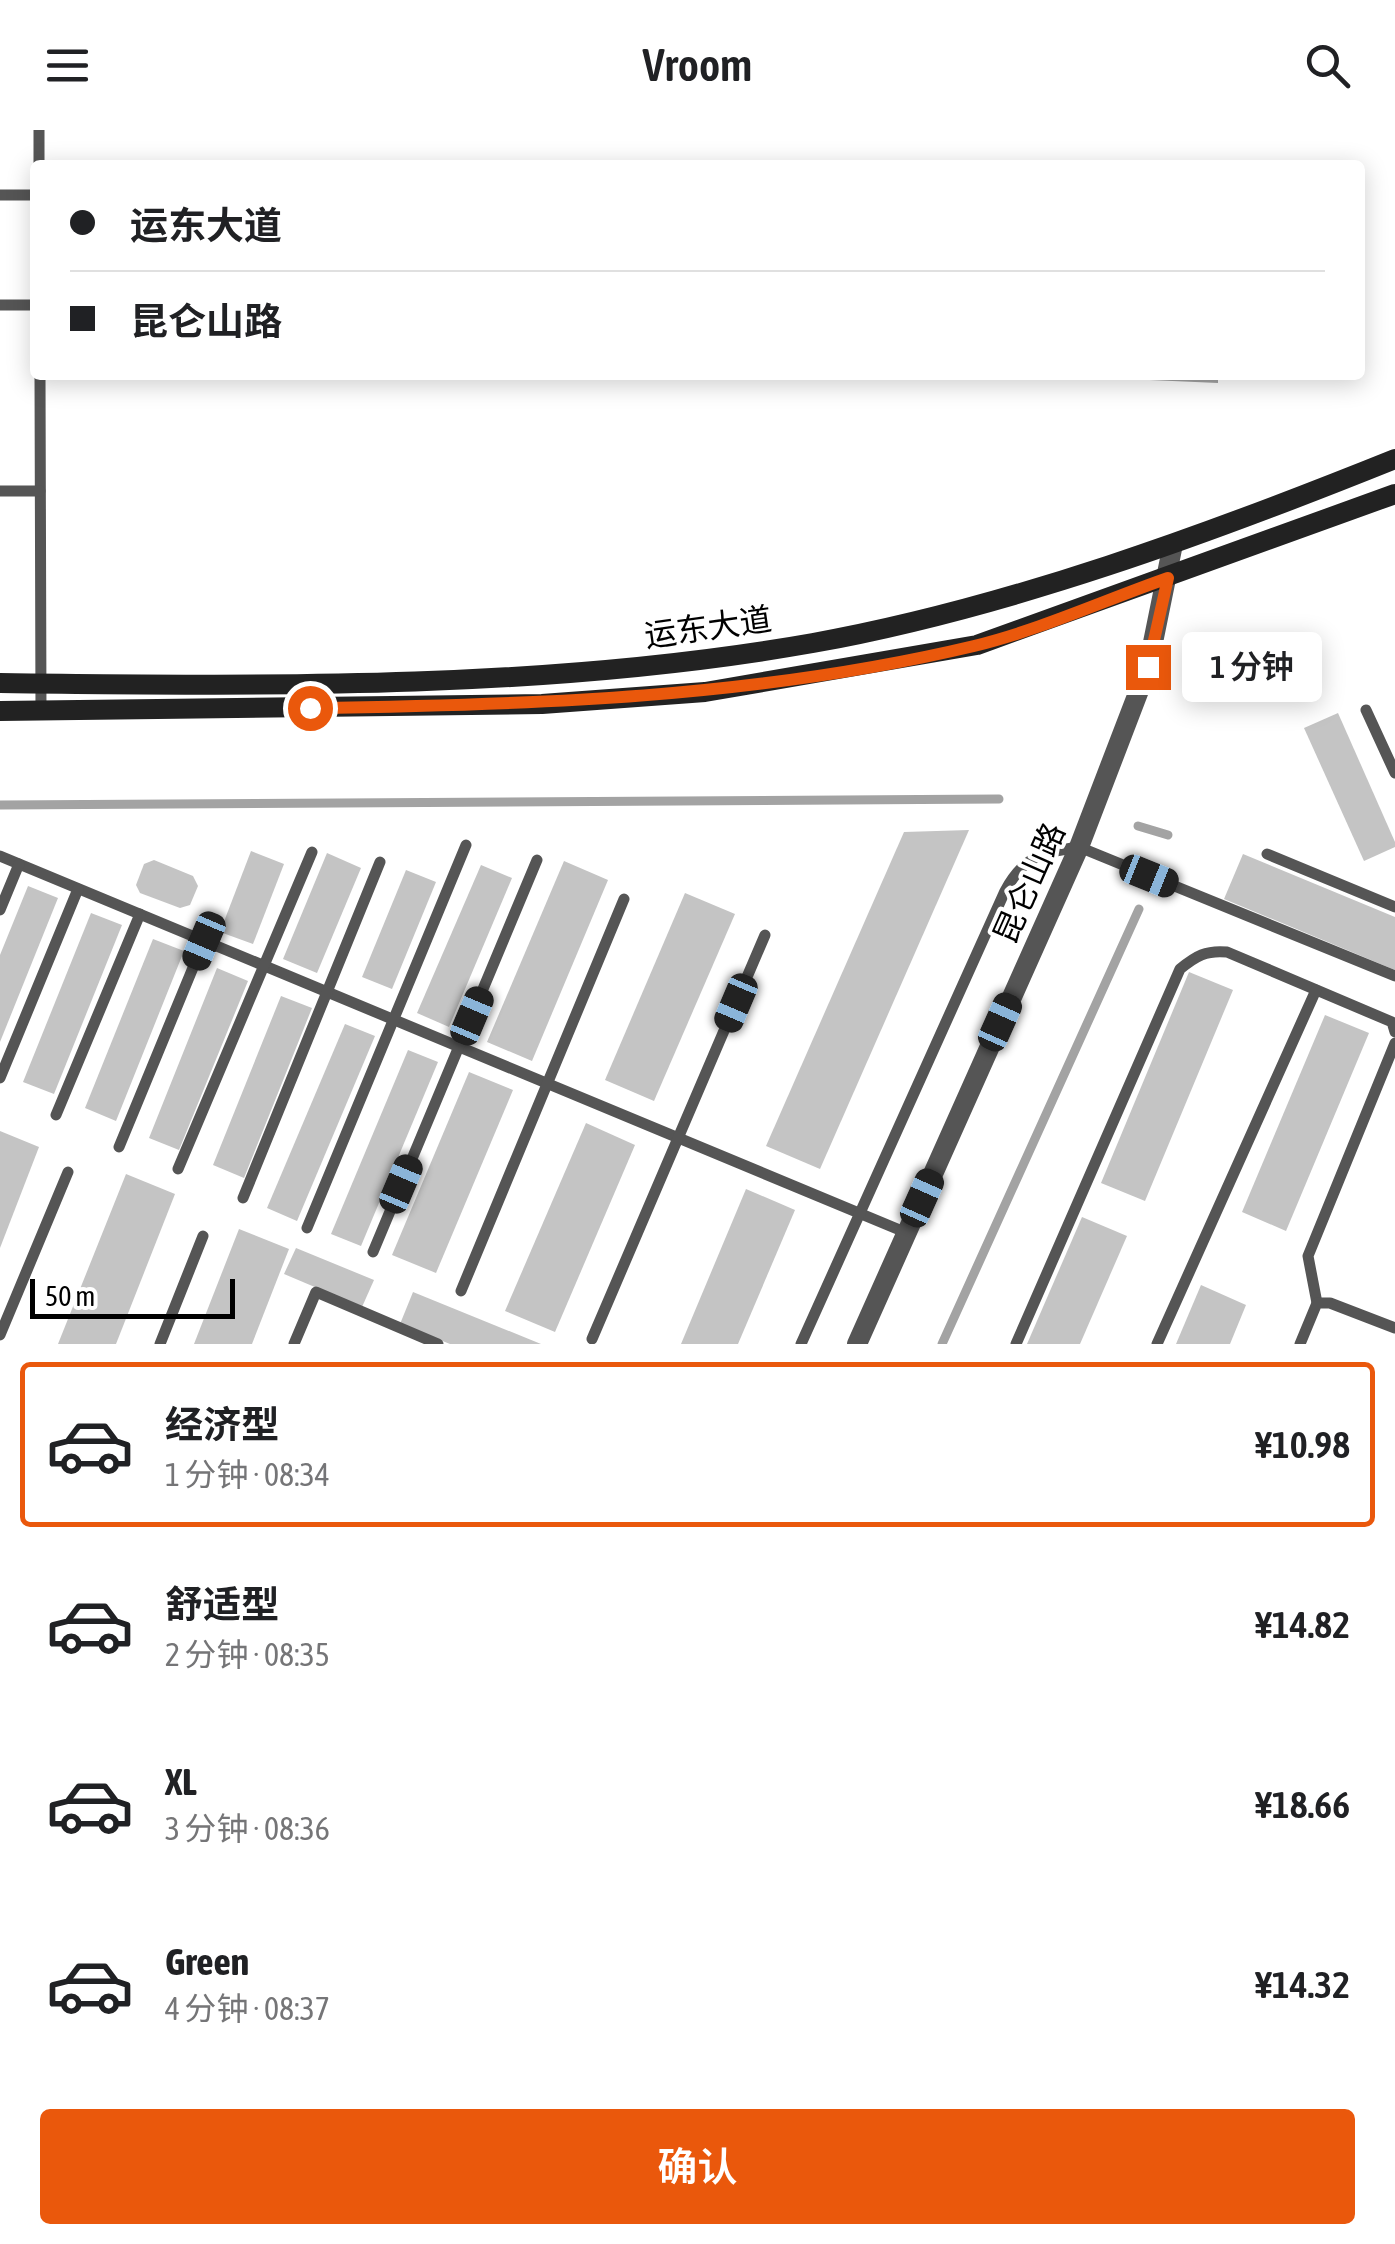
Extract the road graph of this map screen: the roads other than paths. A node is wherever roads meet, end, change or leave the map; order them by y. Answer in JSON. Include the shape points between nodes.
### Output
{"nodes":[{"id":1,"x":39,"y":130,"type":"edge"},
{"id":2,"x":39,"y":160,"type":"edge"},
{"id":3,"x":0,"y":195,"type":"edge"},
{"id":4,"x":30,"y":195,"type":"edge"},
{"id":5,"x":0,"y":305,"type":"edge"},
{"id":6,"x":30,"y":306,"type":"edge"},
{"id":7,"x":40,"y":380,"type":"edge"},
{"id":8,"x":1395,"y":459,"type":"edge"},
{"id":9,"x":0,"y":491,"type":"edge"},
{"id":10,"x":40,"y":491,"type":"junction"},
{"id":11,"x":1395,"y":494,"type":"edge"},
{"id":12,"x":1172,"y":544,"type":"junction"},
{"id":13,"x":1168,"y":578,"type":"junction"},
{"id":14,"x":0,"y":683,"type":"edge"},
{"id":15,"x":41,"y":683,"type":"junction"},
{"id":16,"x":1366,"y":710,"type":"dead end"},
{"id":17,"x":0,"y":711,"type":"edge"},
{"id":18,"x":41,"y":712,"type":"junction"},
{"id":19,"x":1395,"y":772,"type":"edge"},
{"id":20,"x":466,"y":844,"type":"dead end"},
{"id":21,"x":1079,"y":846,"type":"junction"},
{"id":22,"x":312,"y":852,"type":"dead end"},
{"id":23,"x":1267,"y":854,"type":"dead end"},
{"id":24,"x":0,"y":856,"type":"edge"},
{"id":25,"x":537,"y":860,"type":"dead end"},
{"id":26,"x":380,"y":862,"type":"dead end"},
{"id":27,"x":19,"y":864,"type":"junction"},
{"id":28,"x":78,"y":889,"type":"junction"},
{"id":29,"x":624,"y":899,"type":"dead end"},
{"id":30,"x":1395,"y":907,"type":"edge"},
{"id":31,"x":0,"y":910,"type":"edge"},
{"id":32,"x":140,"y":914,"type":"junction"},
{"id":33,"x":765,"y":935,"type":"dead end"},
{"id":34,"x":204,"y":941,"type":"junction"},
{"id":35,"x":264,"y":966,"type":"junction"},
{"id":36,"x":1395,"y":976,"type":"edge"},
{"id":37,"x":1316,"y":990,"type":"junction"},
{"id":38,"x":329,"y":993,"type":"junction"},
{"id":39,"x":394,"y":1020,"type":"junction"},
{"id":40,"x":1395,"y":1032,"type":"edge"},
{"id":41,"x":1395,"y":1043,"type":"edge"},
{"id":42,"x":458,"y":1047,"type":"junction"},
{"id":43,"x":0,"y":1078,"type":"edge"},
{"id":44,"x":547,"y":1084,"type":"junction"},
{"id":45,"x":56,"y":1115,"type":"dead end"},
{"id":46,"x":678,"y":1138,"type":"junction"},
{"id":47,"x":119,"y":1146,"type":"dead end"},
{"id":48,"x":178,"y":1169,"type":"dead end"},
{"id":49,"x":68,"y":1172,"type":"dead end"},
{"id":50,"x":243,"y":1198,"type":"dead end"},
{"id":51,"x":860,"y":1214,"type":"junction"},
{"id":52,"x":307,"y":1228,"type":"dead end"},
{"id":53,"x":906,"y":1233,"type":"junction"},
{"id":54,"x":203,"y":1236,"type":"dead end"},
{"id":55,"x":373,"y":1252,"type":"dead end"},
{"id":56,"x":461,"y":1291,"type":"dead end"},
{"id":57,"x":1317,"y":1303,"type":"junction"},
{"id":58,"x":1395,"y":1328,"type":"edge"},
{"id":59,"x":0,"y":1336,"type":"edge"},
{"id":60,"x":592,"y":1339,"type":"dead end"},
{"id":61,"x":160,"y":1344,"type":"edge"},
{"id":62,"x":294,"y":1344,"type":"edge"},
{"id":63,"x":438,"y":1344,"type":"edge"},
{"id":64,"x":801,"y":1344,"type":"edge"},
{"id":65,"x":857,"y":1344,"type":"edge"},
{"id":66,"x":1016,"y":1344,"type":"edge"},
{"id":67,"x":1157,"y":1344,"type":"edge"},
{"id":68,"x":1300,"y":1344,"type":"edge"}],
"edges":[{"from":1,"to":2,"type":"lane"},
{"from":3,"to":4,"type":"lane"},
{"from":5,"to":6,"type":"lane"},
{"from":7,"to":10,"type":"lane"},
{"from":8,"to":12,"type":"main road","name":"运东大道"},
{"from":9,"to":10,"type":"lane"},
{"from":10,"to":15,"type":"lane"},
{"from":11,"to":13,"type":"main road","name":"运东大道"},
{"from":12,"to":13,"type":"street","name":"昆仑山路"},
{"from":12,"to":15,"type":"main road","name":"运东大道","via":[[997,598],[817,642],[698,661],[545,678]]},
{"from":13,"to":18,"type":"main road","name":"运东大道","via":[[977,645],[704,692],[542,704]]},
{"from":13,"to":21,"type":"street","name":"昆仑山路","via":[[1148,667]]},
{"from":14,"to":15,"type":"main road","name":"运东大道"},
{"from":15,"to":18,"type":"lane"},
{"from":16,"to":19,"type":"lane"},
{"from":17,"to":18,"type":"main road","name":"运东大道"},
{"from":20,"to":39,"type":"lane"},
{"from":21,"to":36,"type":"lane"},
{"from":21,"to":51,"type":"lane","via":[[1034,854],[1018,867]]},
{"from":21,"to":53,"type":"street","name":"昆仑山路"},
{"from":22,"to":35,"type":"lane"},
{"from":23,"to":30,"type":"lane"},
{"from":24,"to":27,"type":"lane"},
{"from":25,"to":42,"type":"lane"},
{"from":26,"to":38,"type":"lane"},
{"from":27,"to":28,"type":"lane"},
{"from":27,"to":31,"type":"lane"},
{"from":28,"to":32,"type":"lane"},
{"from":28,"to":43,"type":"lane"},
{"from":29,"to":44,"type":"lane"},
{"from":32,"to":34,"type":"lane"},
{"from":32,"to":45,"type":"lane"},
{"from":33,"to":46,"type":"lane"},
{"from":34,"to":35,"type":"lane"},
{"from":34,"to":47,"type":"lane"},
{"from":35,"to":38,"type":"lane"},
{"from":35,"to":48,"type":"lane"},
{"from":37,"to":40,"type":"lane","via":[[1392,1022]]},
{"from":37,"to":66,"type":"lane","via":[[1227,952],[1209,950],[1180,969]]},
{"from":37,"to":67,"type":"lane"},
{"from":38,"to":39,"type":"lane"},
{"from":38,"to":50,"type":"lane"},
{"from":39,"to":42,"type":"lane"},
{"from":39,"to":52,"type":"lane"},
{"from":41,"to":57,"type":"lane","via":[[1308,1256]]},
{"from":42,"to":44,"type":"lane"},
{"from":42,"to":55,"type":"lane"},
{"from":44,"to":46,"type":"lane"},
{"from":44,"to":56,"type":"lane"},
{"from":46,"to":51,"type":"lane"},
{"from":46,"to":60,"type":"lane"},
{"from":49,"to":59,"type":"lane"},
{"from":51,"to":53,"type":"lane"},
{"from":51,"to":64,"type":"lane"},
{"from":53,"to":65,"type":"street","name":"昆仑山路"},
{"from":54,"to":61,"type":"lane"},
{"from":57,"to":58,"type":"lane"},
{"from":57,"to":68,"type":"lane"},
{"from":62,"to":63,"type":"lane","via":[[316,1292]]}]}
